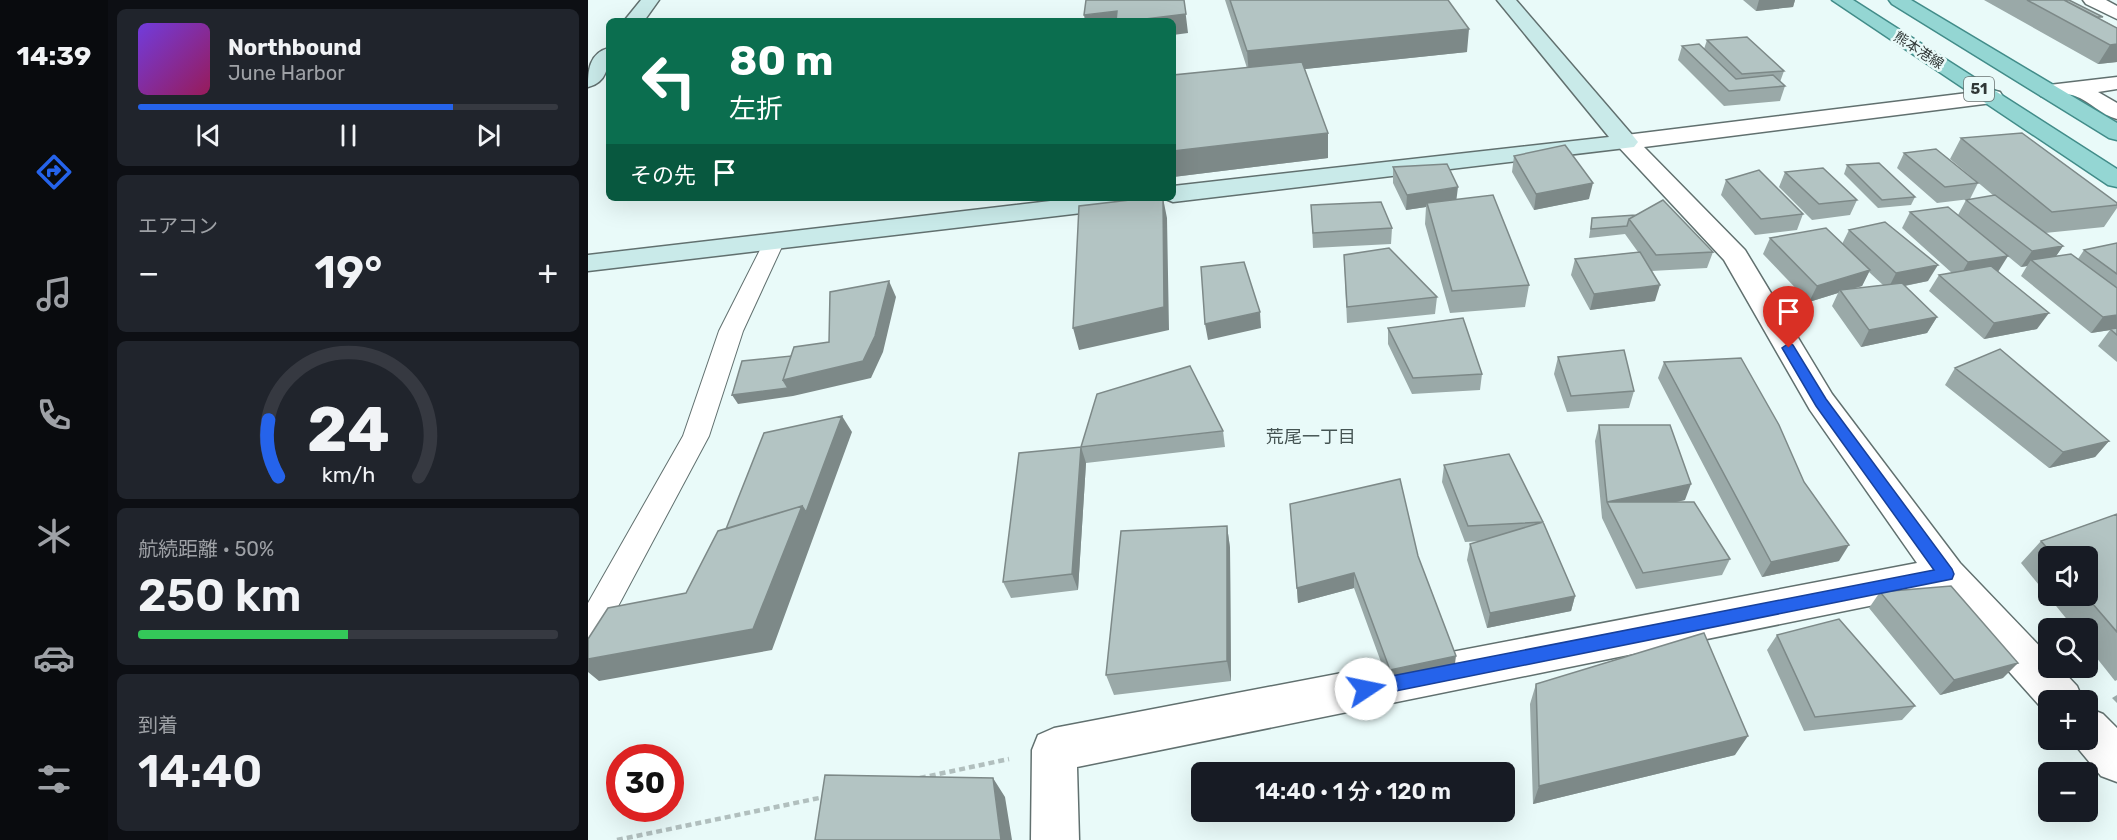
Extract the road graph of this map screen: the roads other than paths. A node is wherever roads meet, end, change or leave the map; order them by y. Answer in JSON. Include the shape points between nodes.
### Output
{"nodes":[{"id":1,"x":650,"y":0,"type":"edge"},
{"id":2,"x":1506,"y":0,"type":"edge"},
{"id":3,"x":1841,"y":0,"type":"edge"},
{"id":4,"x":1898,"y":0,"type":"edge"},
{"id":5,"x":2092,"y":0,"type":"edge"},
{"id":6,"x":2117,"y":13,"type":"edge"},
{"id":7,"x":636,"y":18,"type":"edge"},
{"id":8,"x":606,"y":58,"type":"edge"},
{"id":9,"x":588,"y":81,"type":"edge"},
{"id":10,"x":2117,"y":83,"type":"edge"},
{"id":11,"x":2077,"y":88,"type":"junction"},
{"id":12,"x":2049,"y":91,"type":"junction"},
{"id":13,"x":1992,"y":97,"type":"junction"},
{"id":14,"x":2117,"y":112,"type":"edge"},
{"id":15,"x":2117,"y":133,"type":"edge"},
{"id":16,"x":1626,"y":142,"type":"junction"},
{"id":17,"x":2117,"y":180,"type":"edge"},
{"id":18,"x":1176,"y":194,"type":"edge"},
{"id":19,"x":1115,"y":201,"type":"edge"},
{"id":20,"x":774,"y":240,"type":"junction"},
{"id":21,"x":588,"y":263,"type":"edge"},
{"id":22,"x":1946,"y":574,"type":"junction"},
{"id":23,"x":588,"y":632,"type":"edge"},
{"id":24,"x":2053,"y":690,"type":"edge"},
{"id":25,"x":2098,"y":740,"type":"edge"},
{"id":26,"x":2117,"y":760,"type":"edge"},
{"id":27,"x":1055,"y":840,"type":"edge"}],
"edges":[{"from":1,"to":7,"type":"street"},
{"from":2,"to":16,"type":"street"},
{"from":3,"to":13,"type":"main road","name":"熊本港線","number":"51"},
{"from":4,"to":12,"type":"main road","name":"熊本港線","number":"51"},
{"from":5,"to":6,"type":"street"},
{"from":8,"to":9,"type":"street"},
{"from":10,"to":11,"type":"street"},
{"from":11,"to":12,"type":"street"},
{"from":11,"to":14,"type":"street"},
{"from":12,"to":15,"type":"main road","name":"熊本港線","number":"51"},
{"from":13,"to":16,"type":"street"},
{"from":13,"to":17,"type":"main road","name":"熊本港線","number":"51"},
{"from":16,"to":18,"type":"street"},
{"from":16,"to":22,"type":"street","via":[[1735,256],[1821,402]]},
{"from":19,"to":20,"type":"street"},
{"from":20,"to":21,"type":"street"},
{"from":20,"to":23,"type":"lane","via":[[731,331],[696,436]]},
{"from":22,"to":24,"type":"street"},
{"from":22,"to":27,"type":"street","via":[[1054,750]]},
{"from":25,"to":26,"type":"street"}]}
